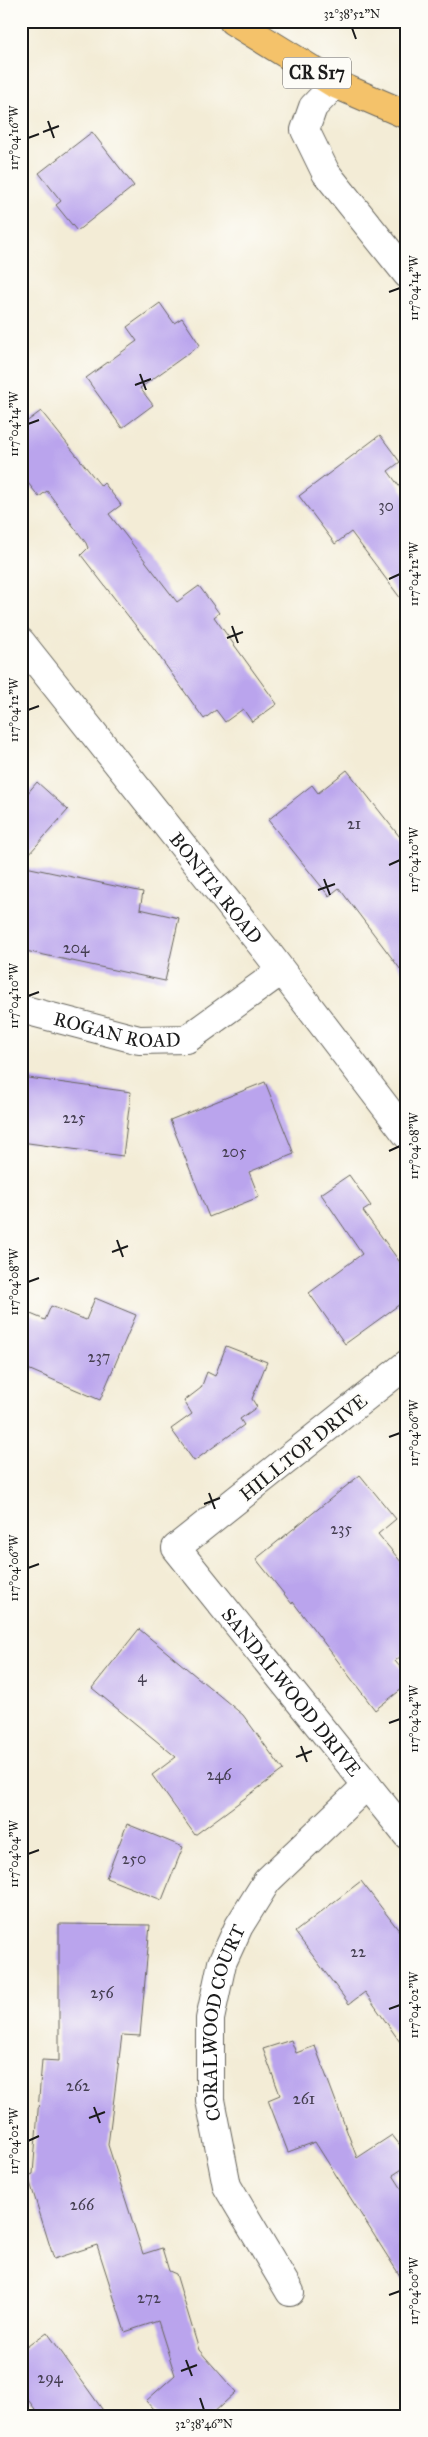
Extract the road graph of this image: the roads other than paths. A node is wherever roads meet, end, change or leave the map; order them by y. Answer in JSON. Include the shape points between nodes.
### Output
{"nodes":[{"id":1,"x":233,"y":21,"type":"edge"},
{"id":2,"x":335,"y":84,"type":"junction"},
{"id":3,"x":407,"y":115,"type":"edge"},
{"id":4,"x":407,"y":274,"type":"edge"},
{"id":5,"x":21,"y":642,"type":"edge"},
{"id":6,"x":282,"y":971,"type":"junction"},
{"id":7,"x":21,"y":1009,"type":"edge"},
{"id":8,"x":407,"y":1135,"type":"edge"},
{"id":9,"x":407,"y":1364,"type":"edge"},
{"id":10,"x":176,"y":1548,"type":"joint"},
{"id":11,"x":367,"y":1785,"type":"junction"},
{"id":12,"x":407,"y":1835,"type":"edge"},
{"id":13,"x":290,"y":2292,"type":"dead end"}],
"edges":[{"from":1,"to":2,"type":"main road","number":"CR S17"},
{"from":2,"to":3,"type":"main road","number":"CR S17"},
{"from":2,"to":4,"type":"street","via":[[313,107],[305,130],[326,172]]},
{"from":5,"to":6,"type":"street","name":"BONITA ROAD"},
{"from":6,"to":7,"type":"street","name":"ROGAN ROAD","via":[[186,1039],[139,1040]]},
{"from":6,"to":8,"type":"street","name":"BONITA ROAD"},
{"from":9,"to":10,"type":"street","name":"HILLTOP DRIVE"},
{"from":10,"to":11,"type":"street","name":"SANDALWOOD DRIVE"},
{"from":11,"to":12,"type":"street","name":"SANDALWOOD DRIVE"},
{"from":11,"to":13,"type":"street","name":"CORALWOOD COURT","via":[[267,1880],[239,1926],[222,1963],[210,2019],[210,2100],[227,2186]]}]}
